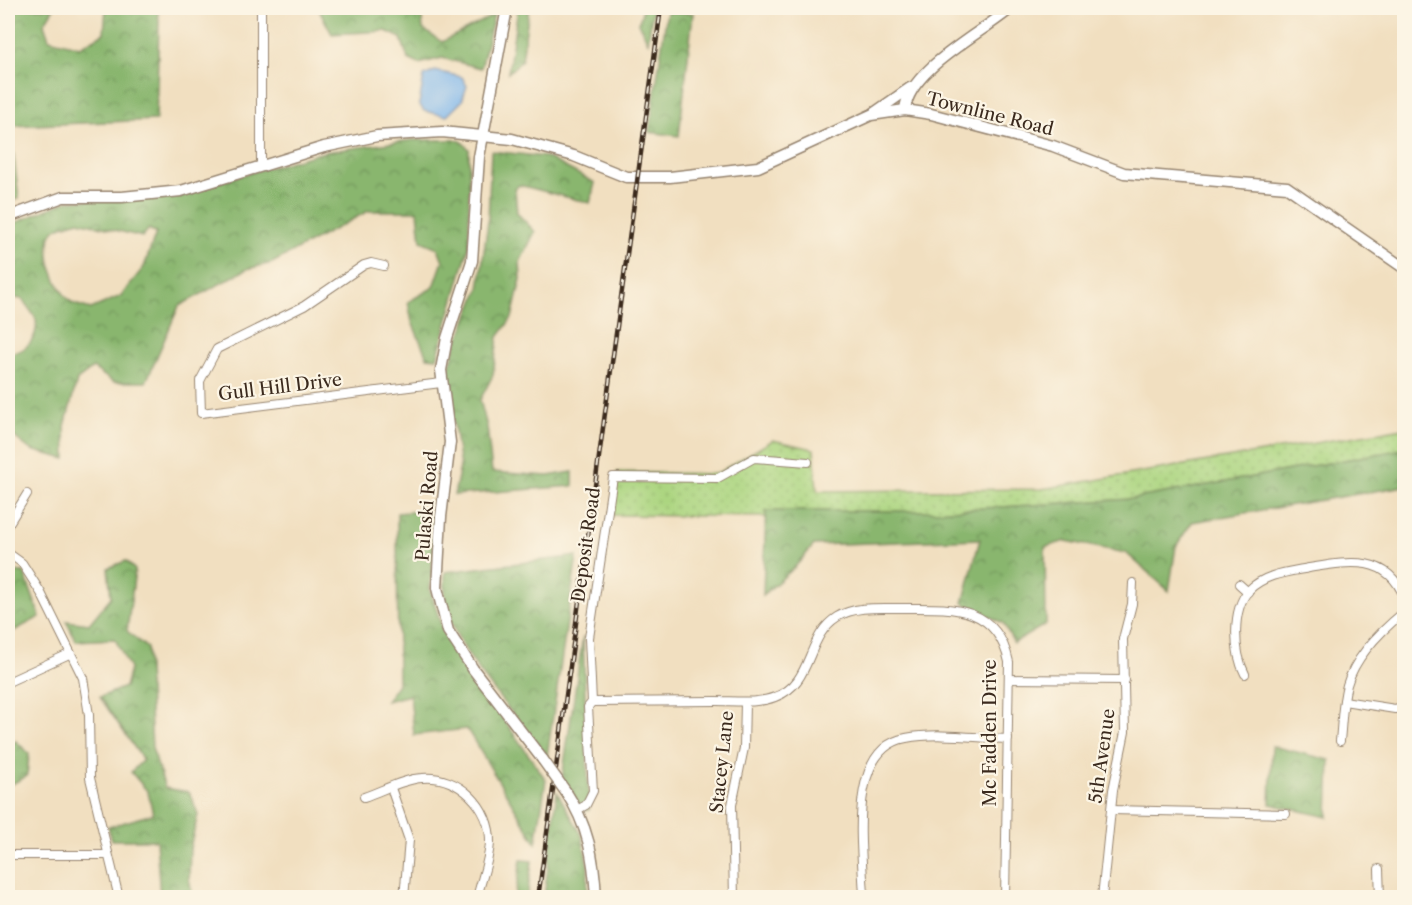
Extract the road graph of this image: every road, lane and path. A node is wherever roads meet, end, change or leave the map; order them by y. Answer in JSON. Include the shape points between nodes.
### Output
{"nodes":[{"id":1,"x":261,"y":8,"type":"edge"},
{"id":2,"x":507,"y":8,"type":"edge"},
{"id":3,"x":1011,"y":8,"type":"edge"},
{"id":4,"x":913,"y":86,"type":"junction"},
{"id":5,"x":905,"y":111,"type":"junction"},
{"id":6,"x":871,"y":115,"type":"junction"},
{"id":7,"x":484,"y":136,"type":"junction"},
{"id":8,"x":261,"y":166,"type":"junction"},
{"id":9,"x":8,"y":218,"type":"edge"},
{"id":10,"x":384,"y":266,"type":"dead end"},
{"id":11,"x":1404,"y":268,"type":"edge"},
{"id":12,"x":441,"y":383,"type":"junction"},
{"id":13,"x":808,"y":462,"type":"dead end"},
{"id":14,"x":27,"y":494,"type":"dead end"},
{"id":15,"x":8,"y":525,"type":"edge"},
{"id":16,"x":8,"y":553,"type":"edge"},
{"id":17,"x":1133,"y":583,"type":"dead end"},
{"id":18,"x":1239,"y":584,"type":"dead end"},
{"id":19,"x":1248,"y":592,"type":"junction"},
{"id":20,"x":1404,"y":597,"type":"edge"},
{"id":21,"x":1404,"y":612,"type":"edge"},
{"id":22,"x":69,"y":654,"type":"junction"},
{"id":23,"x":1245,"y":674,"type":"dead end"},
{"id":24,"x":1009,"y":679,"type":"junction"},
{"id":25,"x":1125,"y":680,"type":"junction"},
{"id":26,"x":8,"y":682,"type":"edge"},
{"id":27,"x":1344,"y":701,"type":"junction"},
{"id":28,"x":592,"y":702,"type":"junction"},
{"id":29,"x":746,"y":702,"type":"junction"},
{"id":30,"x":1404,"y":706,"type":"edge"},
{"id":31,"x":1008,"y":739,"type":"junction"},
{"id":32,"x":1340,"y":741,"type":"dead end"},
{"id":33,"x":391,"y":788,"type":"junction"},
{"id":34,"x":364,"y":796,"type":"dead end"},
{"id":35,"x":577,"y":810,"type":"junction"},
{"id":36,"x":1111,"y":810,"type":"junction"},
{"id":37,"x":1286,"y":814,"type":"dead end"},
{"id":38,"x":8,"y":855,"type":"edge"},
{"id":39,"x":108,"y":855,"type":"junction"},
{"id":40,"x":1379,"y":868,"type":"dead end"},
{"id":41,"x":119,"y":897,"type":"edge"},
{"id":42,"x":404,"y":897,"type":"edge"},
{"id":43,"x":477,"y":897,"type":"edge"},
{"id":44,"x":596,"y":897,"type":"edge"},
{"id":45,"x":734,"y":897,"type":"edge"},
{"id":46,"x":864,"y":897,"type":"edge"},
{"id":47,"x":1005,"y":897,"type":"edge"},
{"id":48,"x":1102,"y":897,"type":"edge"},
{"id":49,"x":1380,"y":897,"type":"edge"}],
"edges":[{"from":1,"to":8,"type":"street"},
{"from":2,"to":7,"type":"main road","name":"Pulaski Road"},
{"from":3,"to":4,"type":"main road"},
{"from":4,"to":5,"type":"main road"},
{"from":4,"to":6,"type":"main road"},
{"from":5,"to":6,"type":"main road","name":"Townline Road"},
{"from":5,"to":11,"type":"main road","name":"Townline Road","via":[[1053,146],[1124,173],[1287,187]]},
{"from":6,"to":7,"type":"main road","name":"Townline Road","via":[[758,167],[669,177],[626,177],[574,156],[512,139]]},
{"from":7,"to":8,"type":"main road","name":"Townline Road","via":[[442,132],[377,136]]},
{"from":7,"to":12,"type":"main road","name":"Pulaski Road","via":[[477,174],[472,261],[445,346]]},
{"from":8,"to":9,"type":"main road","name":"Townline Road","via":[[180,191],[122,197],[63,197]]},
{"from":10,"to":12,"type":"street","name":"Gull Hill Drive","via":[[364,265],[304,306],[218,349],[200,381],[201,413]]},
{"from":12,"to":35,"type":"main road","name":"Pulaski Road","bridge":true,"via":[[450,442],[437,588],[448,631]]},
{"from":13,"to":28,"type":"street","name":"Deposit Road","via":[[754,459],[718,478],[613,477],[589,638]]},
{"from":14,"to":15,"type":"street"},
{"from":16,"to":22,"type":"street","via":[[22,563],[41,593]]},
{"from":17,"to":25,"type":"street","name":"5th Avenue","via":[[1123,639]]},
{"from":18,"to":19,"type":"street"},
{"from":19,"to":20,"type":"street","via":[[1282,573],[1352,561],[1380,568],[1395,581]]},
{"from":19,"to":23,"type":"street","via":[[1238,620],[1237,637],[1238,660]]},
{"from":21,"to":27,"type":"street","via":[[1362,657],[1349,679]]},
{"from":22,"to":26,"type":"street"},
{"from":22,"to":39,"type":"street","via":[[87,693],[90,778]]},
{"from":24,"to":25,"type":"street"},
{"from":24,"to":29,"type":"street","name":"Mc Fadden Drive","via":[[1006,648],[998,633],[970,613],[937,608],[861,609],[836,617],[824,628],[793,687],[774,698]]},
{"from":24,"to":31,"type":"street","name":"Mc Fadden Drive"},
{"from":25,"to":36,"type":"street","name":"5th Avenue","via":[[1125,732]]},
{"from":27,"to":30,"type":"street"},
{"from":27,"to":32,"type":"street"},
{"from":28,"to":29,"type":"street","name":"Mc Fadden Drive"},
{"from":28,"to":35,"type":"street","name":"Deposit Road","via":[[588,706],[593,791],[586,805]]},
{"from":29,"to":45,"type":"street","name":"Stacey Lane","via":[[744,748],[732,805]]},
{"from":31,"to":46,"type":"street","via":[[905,738],[884,749],[868,769],[862,793]]},
{"from":31,"to":47,"type":"street","name":"Mc Fadden Drive"},
{"from":33,"to":34,"type":"street"},
{"from":33,"to":42,"type":"street","via":[[409,840]]},
{"from":33,"to":43,"type":"street","via":[[421,778],[454,785],[471,795],[483,811],[490,844]]},
{"from":35,"to":44,"type":"main road","name":"Pulaski Road","via":[[590,842]]},
{"from":36,"to":37,"type":"street"},
{"from":36,"to":48,"type":"street","name":"5th Avenue"},
{"from":38,"to":39,"type":"street"},
{"from":39,"to":41,"type":"street"},
{"from":40,"to":49,"type":"street"}]}
